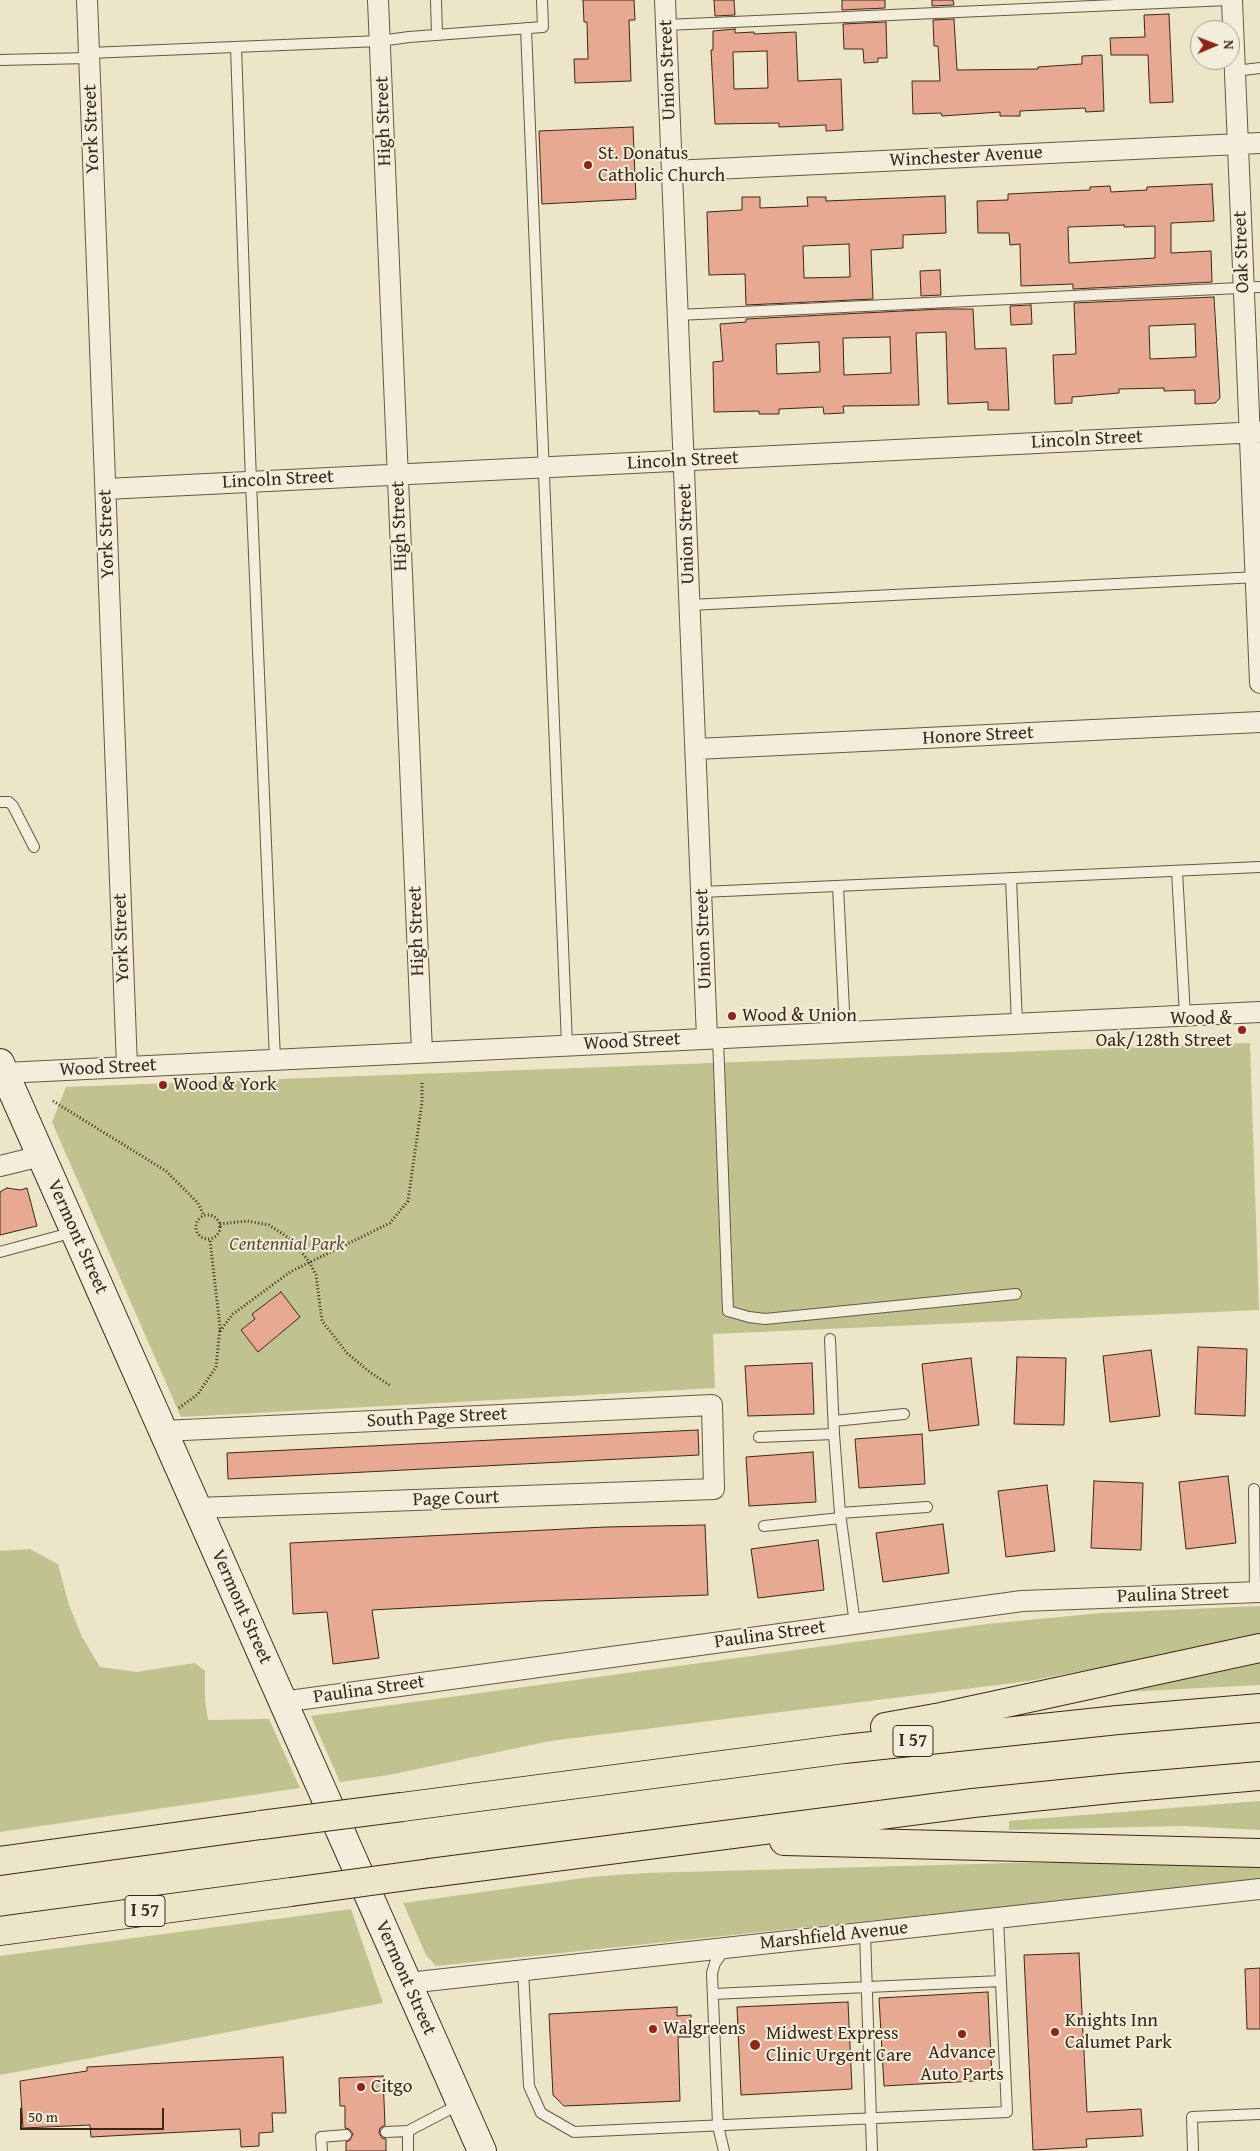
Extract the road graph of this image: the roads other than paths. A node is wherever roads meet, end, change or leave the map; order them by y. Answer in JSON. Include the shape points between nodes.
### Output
{"nodes":[{"id":1,"x":87,"y":0,"type":"edge"},
{"id":2,"x":378,"y":0,"type":"edge"},
{"id":3,"x":436,"y":0,"type":"edge"},
{"id":4,"x":542,"y":0,"type":"edge"},
{"id":5,"x":665,"y":0,"type":"edge"},
{"id":6,"x":1228,"y":0,"type":"edge"},
{"id":7,"x":1232,"y":0,"type":"edge"},
{"id":8,"x":666,"y":25,"type":"junction"},
{"id":9,"x":526,"y":28,"type":"junction"},
{"id":10,"x":437,"y":35,"type":"junction"},
{"id":11,"x":380,"y":42,"type":"junction"},
{"id":12,"x":236,"y":47,"type":"junction"},
{"id":13,"x":89,"y":56,"type":"junction"},
{"id":14,"x":0,"y":60,"type":"edge"},
{"id":15,"x":1260,"y":68,"type":"edge"},
{"id":16,"x":1235,"y":71,"type":"junction"},
{"id":17,"x":1260,"y":143,"type":"edge"},
{"id":18,"x":1238,"y":145,"type":"junction"},
{"id":19,"x":672,"y":171,"type":"junction"},
{"id":20,"x":1252,"y":288,"type":"edge"},
{"id":21,"x":678,"y":315,"type":"junction"},
{"id":22,"x":1255,"y":432,"type":"edge"},
{"id":23,"x":684,"y":461,"type":"junction"},
{"id":24,"x":545,"y":467,"type":"junction"},
{"id":25,"x":398,"y":474,"type":"junction"},
{"id":26,"x":251,"y":482,"type":"junction"},
{"id":27,"x":106,"y":489,"type":"junction"},
{"id":28,"x":1258,"y":577,"type":"edge"},
{"id":29,"x":690,"y":605,"type":"junction"},
{"id":30,"x":1260,"y":683,"type":"edge"},
{"id":31,"x":1260,"y":722,"type":"edge"},
{"id":32,"x":696,"y":749,"type":"junction"},
{"id":33,"x":0,"y":802,"type":"edge"},
{"id":34,"x":34,"y":846,"type":"dead end"},
{"id":35,"x":1260,"y":867,"type":"edge"},
{"id":36,"x":1177,"y":871,"type":"junction"},
{"id":37,"x":1011,"y":878,"type":"junction"},
{"id":38,"x":838,"y":886,"type":"junction"},
{"id":39,"x":702,"y":892,"type":"junction"},
{"id":40,"x":1260,"y":1012,"type":"edge"},
{"id":41,"x":1184,"y":1016,"type":"junction"},
{"id":42,"x":1017,"y":1024,"type":"junction"},
{"id":43,"x":845,"y":1032,"type":"junction"},
{"id":44,"x":713,"y":1038,"type":"junction"},
{"id":45,"x":567,"y":1045,"type":"junction"},
{"id":46,"x":422,"y":1052,"type":"junction"},
{"id":47,"x":275,"y":1060,"type":"junction"},
{"id":48,"x":127,"y":1068,"type":"junction"},
{"id":49,"x":1,"y":1070,"type":"edge"},
{"id":50,"x":41,"y":1156,"type":"junction"},
{"id":51,"x":0,"y":1166,"type":"edge"},
{"id":52,"x":74,"y":1232,"type":"junction"},
{"id":53,"x":0,"y":1252,"type":"edge"},
{"id":54,"x":1016,"y":1294,"type":"dead end"},
{"id":55,"x":830,"y":1339,"type":"dead end"},
{"id":56,"x":904,"y":1414,"type":"dead end"},
{"id":57,"x":834,"y":1421,"type":"junction"},
{"id":58,"x":163,"y":1431,"type":"junction"},
{"id":59,"x":834,"y":1434,"type":"junction"},
{"id":60,"x":759,"y":1437,"type":"dead end"},
{"id":61,"x":714,"y":1489,"type":"joint"},
{"id":62,"x":1254,"y":1489,"type":"dead end"},
{"id":63,"x":927,"y":1507,"type":"dead end"},
{"id":64,"x":197,"y":1508,"type":"junction"},
{"id":65,"x":840,"y":1516,"type":"junction"},
{"id":66,"x":764,"y":1526,"type":"dead end"},
{"id":67,"x":1257,"y":1592,"type":"edge"},
{"id":68,"x":855,"y":1624,"type":"junction"},
{"id":69,"x":1260,"y":1648,"type":"edge"},
{"id":70,"x":282,"y":1702,"type":"junction"},
{"id":71,"x":1260,"y":1708,"type":"edge"},
{"id":72,"x":1260,"y":1776,"type":"edge"},
{"id":73,"x":567,"y":1784,"type":"junction"},
{"id":74,"x":692,"y":1838,"type":"junction"},
{"id":75,"x":1260,"y":1853,"type":"edge"},
{"id":76,"x":0,"y":1861,"type":"edge"},
{"id":77,"x":1260,"y":1889,"type":"edge"},
{"id":78,"x":998,"y":1918,"type":"junction"},
{"id":79,"x":0,"y":1930,"type":"edge"},
{"id":80,"x":865,"y":1932,"type":"junction"},
{"id":81,"x":725,"y":1948,"type":"junction"},
{"id":82,"x":523,"y":1970,"type":"junction"},
{"id":83,"x":1001,"y":1981,"type":"junction"},
{"id":84,"x":408,"y":1983,"type":"junction"},
{"id":85,"x":867,"y":1987,"type":"junction"},
{"id":86,"x":713,"y":1994,"type":"junction"},
{"id":87,"x":461,"y":2104,"type":"junction"},
{"id":88,"x":1260,"y":2114,"type":"edge"},
{"id":89,"x":871,"y":2118,"type":"junction"},
{"id":90,"x":718,"y":2126,"type":"junction"},
{"id":91,"x":408,"y":2130,"type":"junction"},
{"id":92,"x":386,"y":2132,"type":"dead end"},
{"id":93,"x":346,"y":2135,"type":"dead end"},
{"id":94,"x":322,"y":2151,"type":"edge"},
{"id":95,"x":408,"y":2151,"type":"edge"},
{"id":96,"x":482,"y":2151,"type":"edge"},
{"id":97,"x":724,"y":2151,"type":"edge"},
{"id":98,"x":872,"y":2151,"type":"edge"},
{"id":99,"x":1193,"y":2151,"type":"edge"}],
"edges":[{"from":1,"to":13,"type":"street","name":"York Street"},
{"from":2,"to":11,"type":"street","name":"High Street"},
{"from":3,"to":10,"type":"lane"},
{"from":4,"to":9,"type":"lane","via":[[543,27]]},
{"from":5,"to":8,"type":"street","name":"Union Street"},
{"from":6,"to":8,"type":"lane"},
{"from":7,"to":16,"type":"street","name":"Oak Street"},
{"from":8,"to":19,"type":"street","name":"Union Street"},
{"from":9,"to":10,"type":"lane"},
{"from":9,"to":24,"type":"lane"},
{"from":10,"to":11,"type":"lane"},
{"from":11,"to":12,"type":"lane"},
{"from":11,"to":25,"type":"street","name":"High Street"},
{"from":12,"to":13,"type":"lane"},
{"from":12,"to":26,"type":"lane"},
{"from":13,"to":14,"type":"lane"},
{"from":13,"to":27,"type":"street","name":"York Street"},
{"from":15,"to":16,"type":"lane"},
{"from":16,"to":18,"type":"street","name":"Oak Street"},
{"from":17,"to":18,"type":"street","name":"Winchester Avenue"},
{"from":18,"to":19,"type":"street","name":"Winchester Avenue"},
{"from":18,"to":20,"type":"street","name":"Oak Street"},
{"from":19,"to":21,"type":"street","name":"Union Street"},
{"from":20,"to":21,"type":"lane"},
{"from":20,"to":22,"type":"street","name":"Oak Street"},
{"from":21,"to":23,"type":"street","name":"Union Street"},
{"from":22,"to":23,"type":"street","name":"Lincoln Street"},
{"from":22,"to":28,"type":"street","name":"Oak Street"},
{"from":23,"to":24,"type":"street","name":"Lincoln Street"},
{"from":23,"to":29,"type":"street","name":"Union Street"},
{"from":24,"to":25,"type":"street","name":"Lincoln Street"},
{"from":24,"to":45,"type":"lane"},
{"from":25,"to":26,"type":"street","name":"Lincoln Street"},
{"from":25,"to":46,"type":"street","name":"High Street"},
{"from":26,"to":27,"type":"street","name":"Lincoln Street"},
{"from":26,"to":47,"type":"lane"},
{"from":27,"to":48,"type":"street","name":"York Street"},
{"from":28,"to":29,"type":"lane"},
{"from":28,"to":30,"type":"street","name":"Oak Street"},
{"from":29,"to":32,"type":"street","name":"Union Street"},
{"from":31,"to":32,"type":"street","name":"Honore Street"},
{"from":32,"to":39,"type":"street","name":"Union Street"},
{"from":33,"to":34,"type":"lane","via":[[13,806]]},
{"from":35,"to":36,"type":"lane"},
{"from":36,"to":37,"type":"lane"},
{"from":36,"to":41,"type":"lane"},
{"from":37,"to":38,"type":"lane"},
{"from":37,"to":42,"type":"lane"},
{"from":38,"to":39,"type":"lane"},
{"from":38,"to":43,"type":"lane"},
{"from":39,"to":44,"type":"street","name":"Union Street"},
{"from":40,"to":41,"type":"street","name":"Wood Street"},
{"from":41,"to":42,"type":"street","name":"Wood Street"},
{"from":42,"to":43,"type":"street","name":"Wood Street"},
{"from":43,"to":44,"type":"street","name":"Wood Street"},
{"from":44,"to":45,"type":"street","name":"Wood Street"},
{"from":44,"to":54,"type":"lane","via":[[728,1311],[765,1318]]},
{"from":45,"to":46,"type":"street","name":"Wood Street"},
{"from":46,"to":47,"type":"street","name":"Wood Street"},
{"from":47,"to":48,"type":"street","name":"Wood Street"},
{"from":48,"to":49,"type":"street","name":"Wood Street"},
{"from":49,"to":50,"type":"street","name":"Vermont Street"},
{"from":50,"to":51,"type":"street"},
{"from":50,"to":52,"type":"street","name":"Vermont Street"},
{"from":52,"to":53,"type":"lane"},
{"from":52,"to":58,"type":"street","name":"Vermont Street"},
{"from":55,"to":57,"type":"lane"},
{"from":56,"to":57,"type":"lane"},
{"from":57,"to":59,"type":"lane"},
{"from":58,"to":61,"type":"street","name":"South Page Street","via":[[712,1405]]},
{"from":58,"to":64,"type":"street","name":"Vermont Street"},
{"from":59,"to":60,"type":"lane"},
{"from":59,"to":65,"type":"lane"},
{"from":61,"to":64,"type":"street","name":"Page Court"},
{"from":62,"to":67,"type":"lane"},
{"from":63,"to":65,"type":"lane"},
{"from":64,"to":70,"type":"street","name":"Vermont Street"},
{"from":65,"to":66,"type":"lane"},
{"from":65,"to":68,"type":"lane"},
{"from":67,"to":68,"type":"street","name":"Paulina Street","via":[[1022,1601]]},
{"from":68,"to":70,"type":"street","name":"Paulina Street"},
{"from":69,"to":73,"type":"highway","via":[[940,1717]]},
{"from":70,"to":84,"type":"street","name":"Vermont Street"},
{"from":71,"to":73,"type":"highway","number":"I 57","via":[[982,1733]]},
{"from":72,"to":74,"type":"highway","number":"I 57","via":[[982,1802]]},
{"from":73,"to":76,"type":"highway","number":"I 57","bridge":true},
{"from":74,"to":75,"type":"highway"},
{"from":74,"to":79,"type":"highway","number":"I 57","bridge":true},
{"from":77,"to":78,"type":"street","name":"Marshfield Avenue"},
{"from":78,"to":80,"type":"street","name":"Marshfield Avenue"},
{"from":78,"to":83,"type":"lane"},
{"from":80,"to":81,"type":"street","name":"Marshfield Avenue"},
{"from":80,"to":85,"type":"lane"},
{"from":81,"to":82,"type":"street","name":"Marshfield Avenue"},
{"from":81,"to":86,"type":"lane","via":[[712,1973]]},
{"from":82,"to":84,"type":"street","name":"Marshfield Avenue"},
{"from":82,"to":90,"type":"lane","via":[[529,2086],[541,2113],[574,2132]]},
{"from":83,"to":85,"type":"lane"},
{"from":83,"to":89,"type":"lane","via":[[1007,2112]]},
{"from":84,"to":87,"type":"street","name":"Vermont Street"},
{"from":85,"to":86,"type":"lane"},
{"from":85,"to":89,"type":"lane"},
{"from":86,"to":90,"type":"lane"},
{"from":87,"to":91,"type":"lane"},
{"from":87,"to":96,"type":"street","name":"Vermont Street"},
{"from":88,"to":99,"type":"lane","via":[[1192,2117]]},
{"from":89,"to":90,"type":"lane"},
{"from":89,"to":98,"type":"lane"},
{"from":90,"to":97,"type":"lane"},
{"from":91,"to":92,"type":"lane"},
{"from":91,"to":95,"type":"lane"},
{"from":93,"to":94,"type":"lane","via":[[321,2136]]}]}
